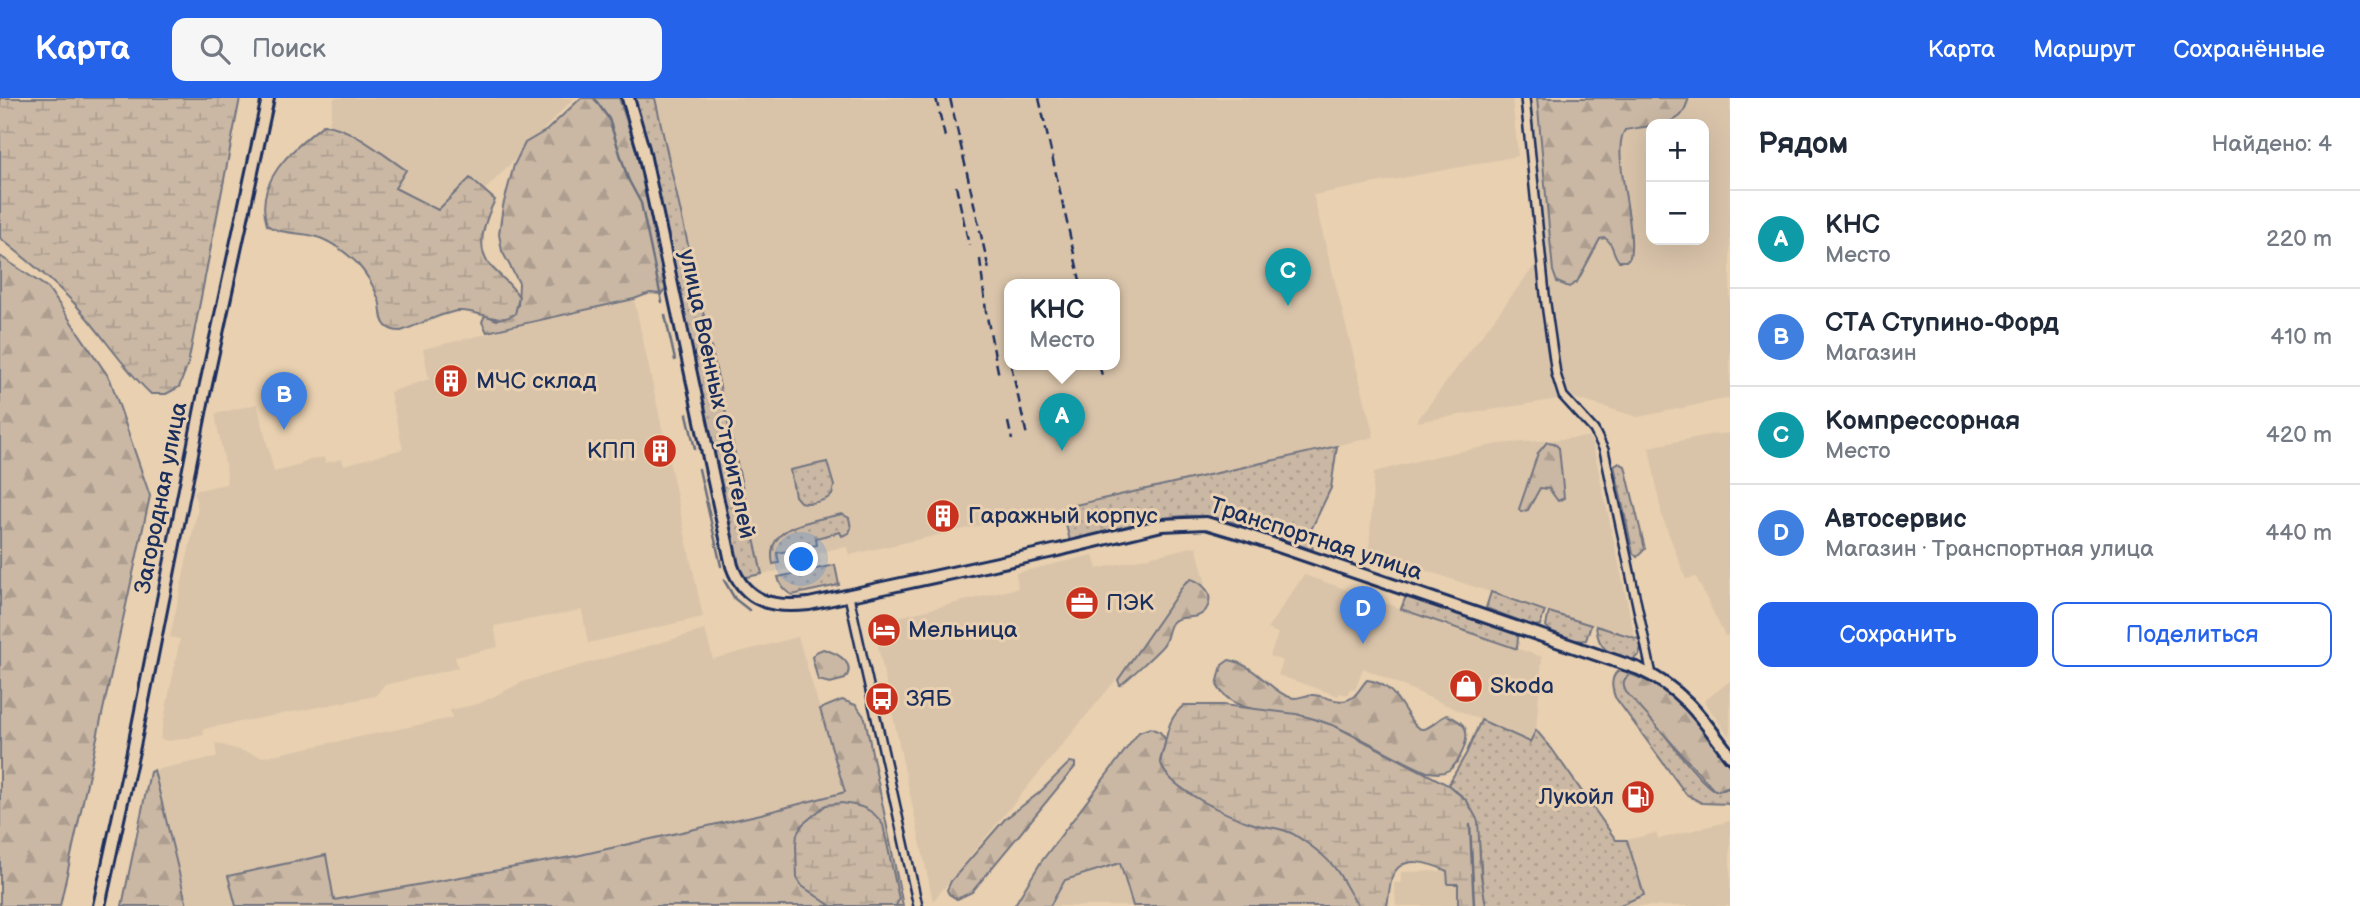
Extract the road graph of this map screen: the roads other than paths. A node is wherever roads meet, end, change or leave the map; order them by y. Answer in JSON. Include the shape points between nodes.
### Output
{"nodes":[{"id":1,"x":268,"y":98,"type":"edge"},
{"id":2,"x":628,"y":98,"type":"edge"},
{"id":3,"x":1525,"y":98,"type":"edge"},
{"id":4,"x":849,"y":596,"type":"junction"},
{"id":5,"x":1652,"y":675,"type":"junction"},
{"id":6,"x":1730,"y":756,"type":"edge"},
{"id":7,"x":99,"y":906,"type":"edge"},
{"id":8,"x":918,"y":906,"type":"edge"}],
"edges":[{"from":1,"to":7,"type":"street","name":"Загородная улица"},
{"from":2,"to":4,"type":"street","name":"улица Военных Строителей","via":[[735,575],[750,594],[774,604],[809,604]]},
{"from":3,"to":5,"type":"street","via":[[1556,374],[1563,396],[1594,430],[1604,450]]},
{"from":4,"to":5,"type":"street","name":"Транспортная улица","via":[[1162,525],[1206,523]]},
{"from":4,"to":8,"type":"street"},
{"from":5,"to":6,"type":"street","name":"Транспортная улица","via":[[1688,701]]}]}
